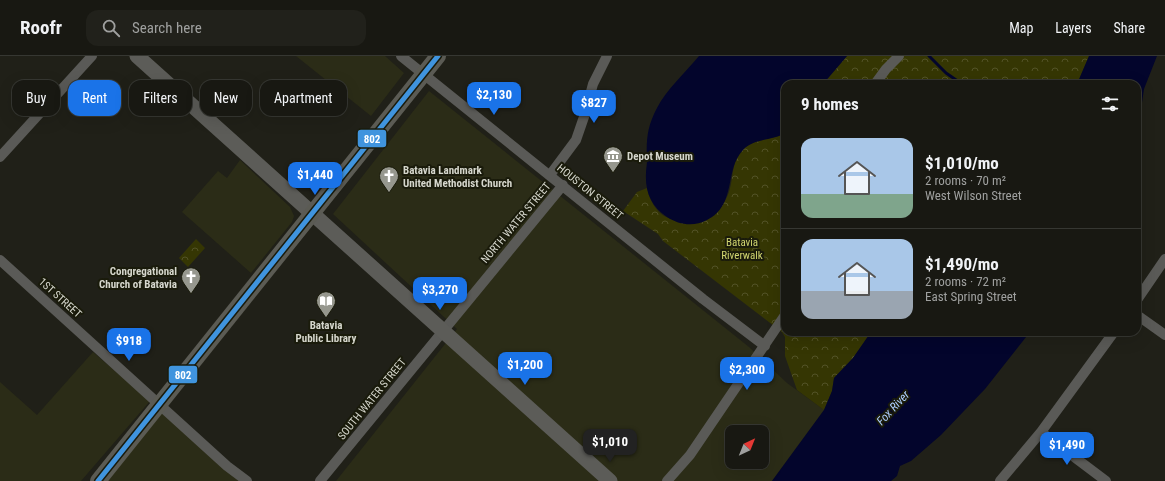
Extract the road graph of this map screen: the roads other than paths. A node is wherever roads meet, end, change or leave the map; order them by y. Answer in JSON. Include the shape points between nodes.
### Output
{"nodes":[{"id":1,"x":92,"y":56,"type":"edge"},
{"id":2,"x":137,"y":56,"type":"edge"},
{"id":3,"x":401,"y":56,"type":"edge"},
{"id":4,"x":438,"y":56,"type":"edge"},
{"id":5,"x":607,"y":56,"type":"edge"},
{"id":6,"x":899,"y":56,"type":"edge"},
{"id":7,"x":424,"y":75,"type":"junction"},
{"id":8,"x":878,"y":80,"type":"edge"},
{"id":9,"x":0,"y":157,"type":"edge"},
{"id":10,"x":550,"y":175,"type":"junction"},
{"id":11,"x":563,"y":185,"type":"junction"},
{"id":12,"x":313,"y":214,"type":"junction"},
{"id":13,"x":1165,"y":259,"type":"edge"},
{"id":14,"x":0,"y":260,"type":"edge"},
{"id":15,"x":1141,"y":294,"type":"edge"},
{"id":16,"x":1141,"y":318,"type":"edge"},
{"id":17,"x":781,"y":321,"type":"edge"},
{"id":18,"x":442,"y":331,"type":"junction"},
{"id":19,"x":1165,"y":335,"type":"edge"},
{"id":20,"x":1111,"y":336,"type":"edge"},
{"id":21,"x":765,"y":346,"type":"junction"},
{"id":22,"x":160,"y":404,"type":"junction"},
{"id":23,"x":1040,"y":432,"type":"junction"},
{"id":24,"x":98,"y":481,"type":"edge"},
{"id":25,"x":247,"y":481,"type":"edge"},
{"id":26,"x":320,"y":481,"type":"edge"},
{"id":27,"x":610,"y":481,"type":"edge"},
{"id":28,"x":667,"y":481,"type":"edge"},
{"id":29,"x":1000,"y":481,"type":"edge"},
{"id":30,"x":1106,"y":481,"type":"edge"}],
"edges":[{"from":1,"to":9,"type":"street"},
{"from":2,"to":12,"type":"main road"},
{"from":3,"to":7,"type":"street","name":"HOUSTON STREET"},
{"from":4,"to":7,"type":"main road"},
{"from":5,"to":10,"type":"street","name":"NORTH WATER STREET","via":[[593,84],[586,114],[576,140]]},
{"from":6,"to":8,"type":"street"},
{"from":7,"to":10,"type":"street","name":"HOUSTON STREET"},
{"from":7,"to":12,"type":"main road"},
{"from":10,"to":11,"type":"street","name":"HOUSTON STREET"},
{"from":11,"to":18,"type":"street","name":"NORTH WATER STREET"},
{"from":11,"to":21,"type":"street","name":"HOUSTON STREET"},
{"from":12,"to":18,"type":"main road"},
{"from":12,"to":22,"type":"main road"},
{"from":13,"to":15,"type":"street"},
{"from":14,"to":22,"type":"street","name":"1ST STREET"},
{"from":16,"to":19,"type":"street"},
{"from":17,"to":21,"type":"street"},
{"from":18,"to":26,"type":"street","name":"SOUTH WATER STREET"},
{"from":18,"to":27,"type":"main road"},
{"from":20,"to":23,"type":"street"},
{"from":21,"to":28,"type":"street","via":[[690,455]]},
{"from":22,"to":24,"type":"main road"},
{"from":22,"to":25,"type":"street","name":"1ST STREET","via":[[227,466]]},
{"from":23,"to":29,"type":"street"},
{"from":23,"to":30,"type":"street"}]}
